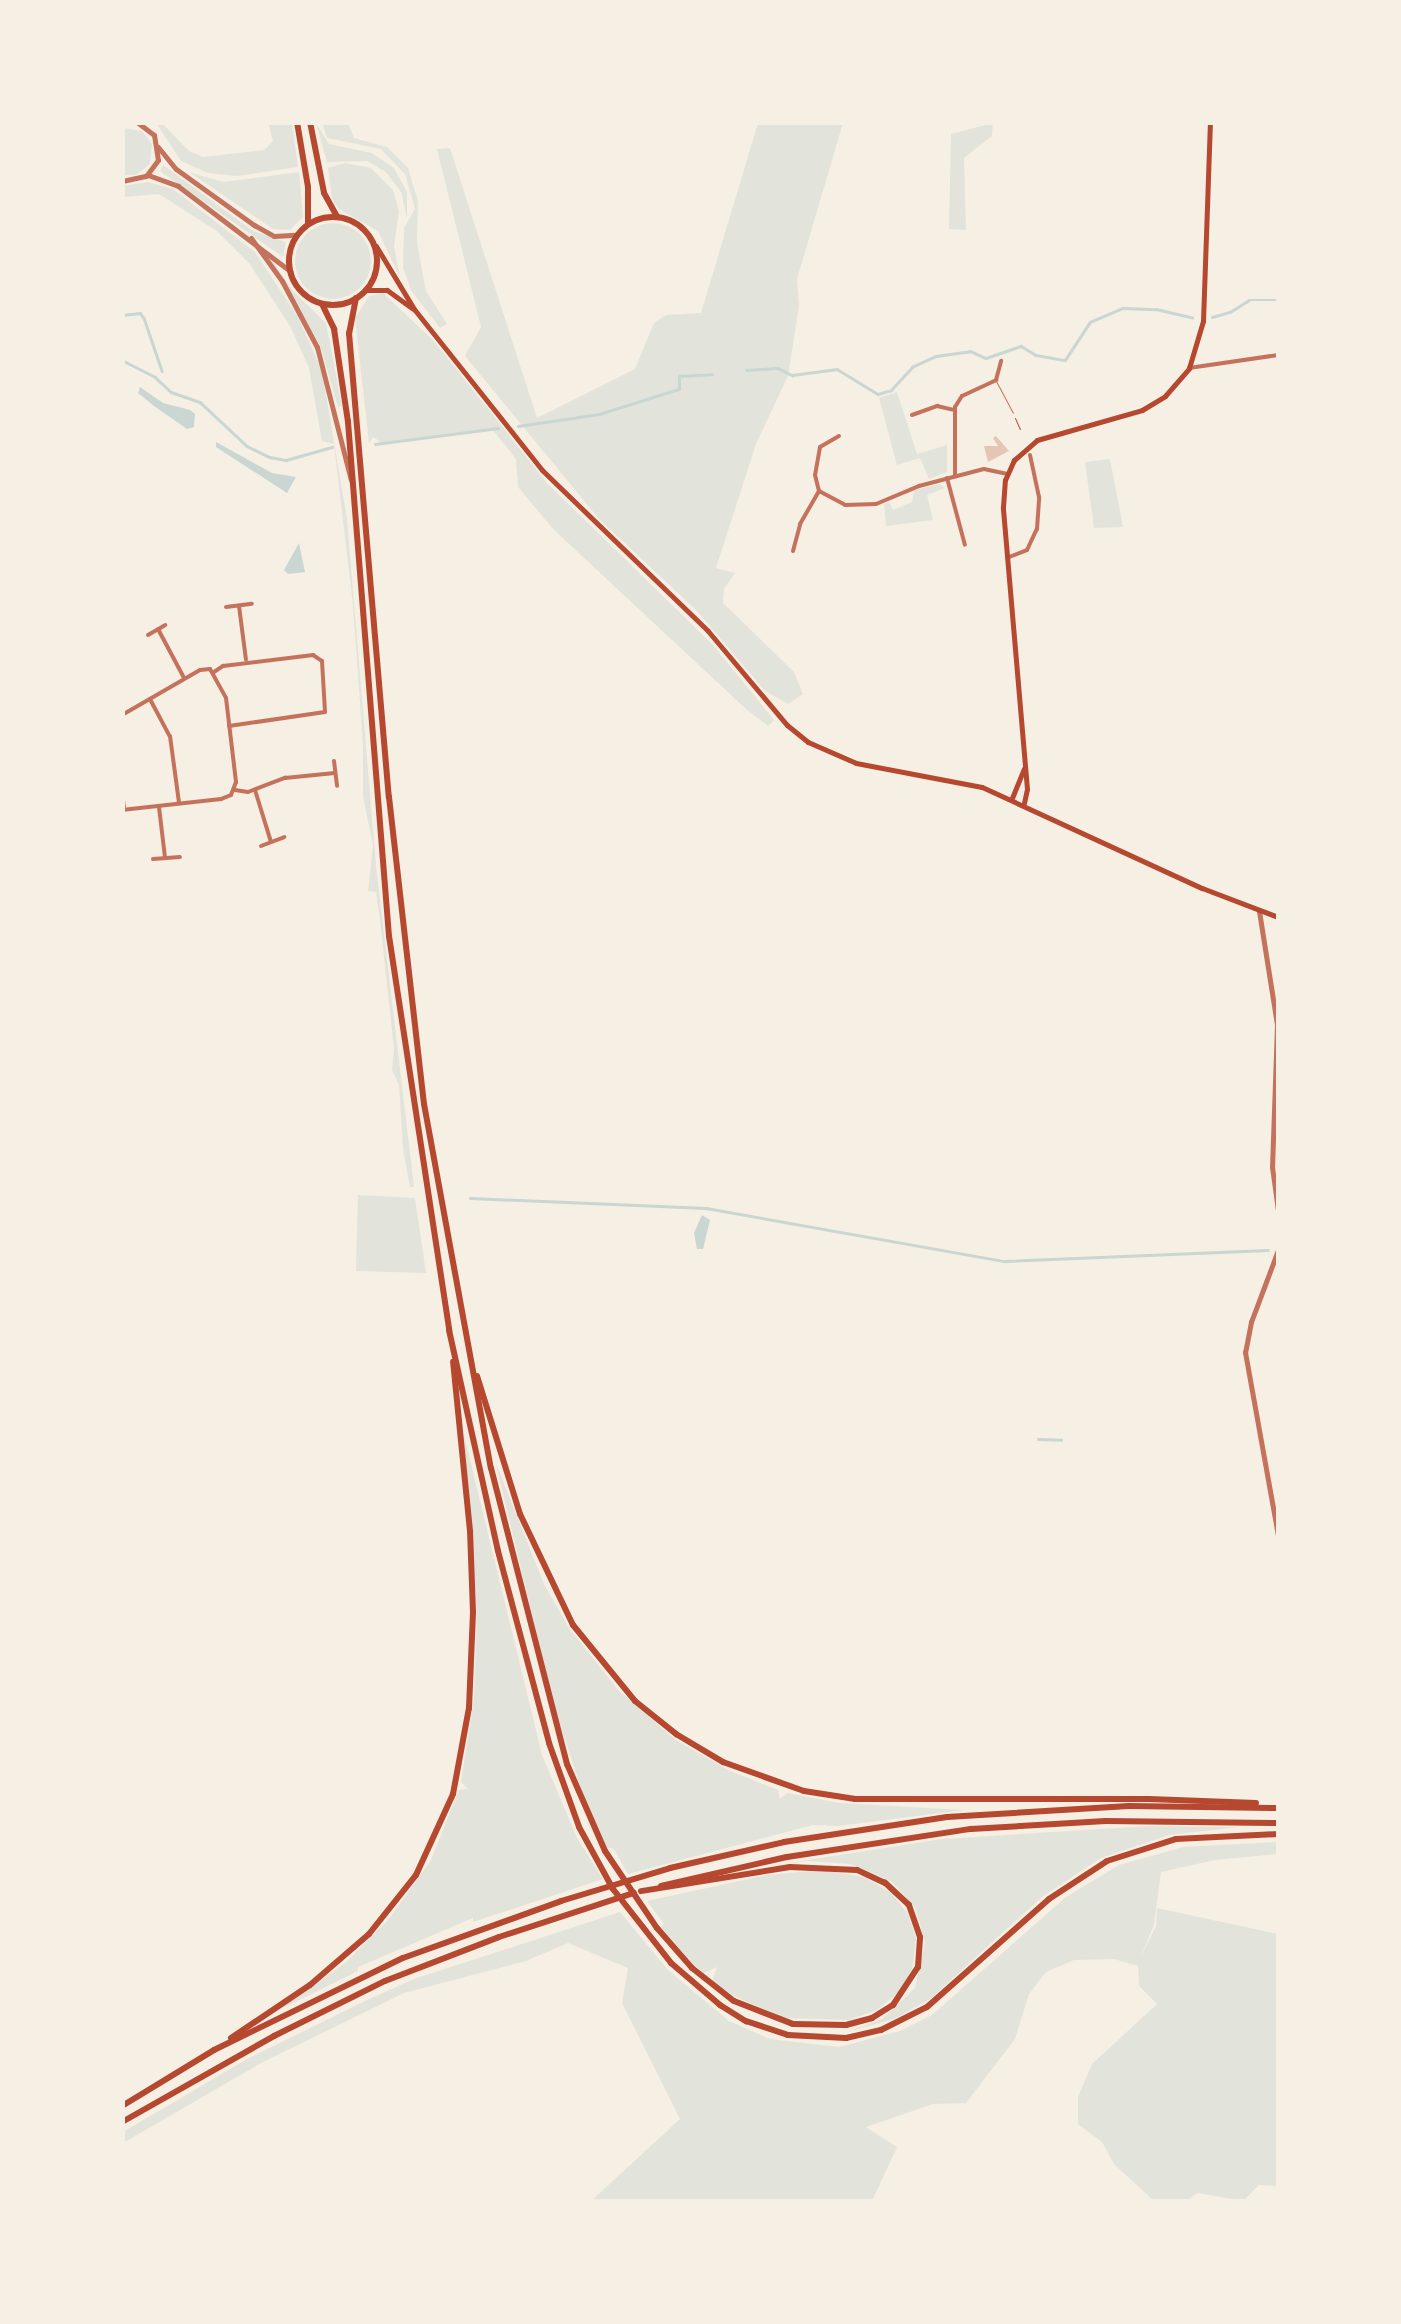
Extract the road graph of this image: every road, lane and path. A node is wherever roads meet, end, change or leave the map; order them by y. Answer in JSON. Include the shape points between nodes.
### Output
{"nodes":[{"id":1,"x":138,"y":122,"type":"edge"},
{"id":2,"x":297,"y":122,"type":"edge"},
{"id":3,"x":310,"y":122,"type":"edge"},
{"id":4,"x":1210,"y":122,"type":"edge"},
{"id":5,"x":158,"y":147,"type":"junction"},
{"id":6,"x":148,"y":175,"type":"junction"},
{"id":7,"x":122,"y":181,"type":"edge"},
{"id":8,"x":336,"y":216,"type":"junction"},
{"id":9,"x":308,"y":223,"type":"junction"},
{"id":10,"x":296,"y":235,"type":"junction"},
{"id":11,"x":252,"y":238,"type":"junction"},
{"id":12,"x":376,"y":246,"type":"junction"},
{"id":13,"x":290,"y":271,"type":"junction"},
{"id":14,"x":366,"y":290,"type":"junction"},
{"id":15,"x":356,"y":298,"type":"junction"},
{"id":16,"x":322,"y":304,"type":"junction"},
{"id":17,"x":414,"y":309,"type":"junction"},
{"id":18,"x":1278,"y":356,"type":"edge"},
{"id":19,"x":1001,"y":362,"type":"dead end"},
{"id":20,"x":1189,"y":368,"type":"junction"},
{"id":21,"x":996,"y":380,"type":"junction"},
{"id":22,"x":954,"y":410,"type":"junction"},
{"id":23,"x":1013,"y":413,"type":"joint"},
{"id":24,"x":912,"y":415,"type":"dead end"},
{"id":25,"x":1020,"y":429,"type":"dead end"},
{"id":26,"x":824,"y":430,"type":"dead end"},
{"id":27,"x":839,"y":436,"type":"dead end"},
{"id":28,"x":827,"y":439,"type":"junction"},
{"id":29,"x":1030,"y":455,"type":"dead end"},
{"id":30,"x":1007,"y":474,"type":"junction"},
{"id":31,"x":955,"y":476,"type":"junction"},
{"id":32,"x":946,"y":478,"type":"junction"},
{"id":33,"x":820,"y":491,"type":"junction"},
{"id":34,"x":354,"y":492,"type":"junction"},
{"id":35,"x":964,"y":545,"type":"dead end"},
{"id":36,"x":793,"y":550,"type":"dead end"},
{"id":37,"x":1009,"y":557,"type":"junction"},
{"id":38,"x":252,"y":604,"type":"dead end"},
{"id":39,"x":239,"y":606,"type":"junction"},
{"id":40,"x":226,"y":607,"type":"dead end"},
{"id":41,"x":165,"y":625,"type":"dead end"},
{"id":42,"x":158,"y":630,"type":"junction"},
{"id":43,"x":148,"y":634,"type":"dead end"},
{"id":44,"x":246,"y":662,"type":"junction"},
{"id":45,"x":214,"y":672,"type":"junction"},
{"id":46,"x":184,"y":679,"type":"junction"},
{"id":47,"x":151,"y":701,"type":"junction"},
{"id":48,"x":122,"y":714,"type":"edge"},
{"id":49,"x":229,"y":726,"type":"junction"},
{"id":50,"x":334,"y":760,"type":"dead end"},
{"id":51,"x":1024,"y":765,"type":"junction"},
{"id":52,"x":335,"y":772,"type":"junction"},
{"id":53,"x":122,"y":783,"type":"edge"},
{"id":54,"x":336,"y":786,"type":"dead end"},
{"id":55,"x":235,"y":790,"type":"junction"},
{"id":56,"x":255,"y":790,"type":"junction"},
{"id":57,"x":1012,"y":798,"type":"junction"},
{"id":58,"x":179,"y":804,"type":"junction"},
{"id":59,"x":1024,"y":804,"type":"junction"},
{"id":60,"x":159,"y":806,"type":"junction"},
{"id":61,"x":124,"y":810,"type":"edge"},
{"id":62,"x":284,"y":837,"type":"dead end"},
{"id":63,"x":272,"y":842,"type":"junction"},
{"id":64,"x":260,"y":846,"type":"dead end"},
{"id":65,"x":165,"y":857,"type":"junction"},
{"id":66,"x":180,"y":857,"type":"dead end"},
{"id":67,"x":153,"y":859,"type":"dead end"},
{"id":68,"x":1260,"y":911,"type":"junction"},
{"id":69,"x":1278,"y":917,"type":"edge"},
{"id":70,"x":1278,"y":1210,"type":"edge"},
{"id":71,"x":1278,"y":1250,"type":"edge"},
{"id":72,"x":450,"y":1330,"type":"junction"},
{"id":73,"x":468,"y":1346,"type":"junction"},
{"id":74,"x":1278,"y":1536,"type":"edge"},
{"id":75,"x":1278,"y":1807,"type":"edge"},
{"id":76,"x":1278,"y":1824,"type":"edge"},
{"id":77,"x":1278,"y":1834,"type":"edge"},
{"id":78,"x":641,"y":1891,"type":"junction"},
{"id":79,"x":214,"y":2050,"type":"junction"},
{"id":80,"x":122,"y":2106,"type":"edge"},
{"id":81,"x":122,"y":2122,"type":"edge"}],
"edges":[{"from":1,"to":5,"type":"street"},
{"from":2,"to":9,"type":"highway"},
{"from":3,"to":8,"type":"highway","via":[[321,181]]},
{"from":4,"to":20,"type":"main road","via":[[1203,321]]},
{"from":5,"to":6,"type":"street"},
{"from":5,"to":10,"type":"street","via":[[176,169],[254,226],[274,236]]},
{"from":6,"to":7,"type":"street"},
{"from":6,"to":11,"type":"street","via":[[178,186]]},
{"from":8,"to":9,"type":"highway"},
{"from":8,"to":12,"type":"highway","via":[[362,228]]},
{"from":9,"to":10,"type":"highway"},
{"from":10,"to":13,"type":"highway"},
{"from":11,"to":13,"type":"street"},
{"from":11,"to":34,"type":"street","via":[[317,347]]},
{"from":12,"to":14,"type":"highway","via":[[377,268]]},
{"from":12,"to":17,"type":"main road"},
{"from":13,"to":16,"type":"highway","via":[[298,288]]},
{"from":14,"to":15,"type":"highway"},
{"from":14,"to":17,"type":"main road","via":[[387,290]]},
{"from":15,"to":16,"type":"highway"},
{"from":15,"to":73,"type":"highway","via":[[349,333],[402,937]]},
{"from":16,"to":34,"type":"highway","via":[[339,354]]},
{"from":17,"to":57,"type":"main road","via":[[542,470],[708,631],[793,730],[838,758],[956,779]]},
{"from":18,"to":20,"type":"street"},
{"from":19,"to":21,"type":"street"},
{"from":20,"to":30,"type":"main road","via":[[1142,410],[1036,440]]},
{"from":21,"to":22,"type":"street","via":[[962,396]]},
{"from":21,"to":23,"type":"lane"},
{"from":22,"to":24,"type":"street","via":[[937,406]]},
{"from":22,"to":31,"type":"street"},
{"from":23,"to":25,"type":"path"},
{"from":26,"to":28,"type":"street"},
{"from":27,"to":28,"type":"street"},
{"from":28,"to":33,"type":"street","via":[[816,458]]},
{"from":29,"to":37,"type":"street","via":[[1039,497],[1036,534],[1025,552]]},
{"from":30,"to":31,"type":"street","via":[[993,469]]},
{"from":30,"to":37,"type":"main road","via":[[1002,498]]},
{"from":31,"to":32,"type":"street"},
{"from":32,"to":33,"type":"street","via":[[866,506],[837,503]]},
{"from":32,"to":35,"type":"street"},
{"from":33,"to":36,"type":"street"},
{"from":34,"to":72,"type":"highway","via":[[389,936]]},
{"from":37,"to":51,"type":"main road"},
{"from":38,"to":39,"type":"street"},
{"from":39,"to":40,"type":"street"},
{"from":39,"to":44,"type":"street"},
{"from":41,"to":42,"type":"street"},
{"from":42,"to":43,"type":"street"},
{"from":42,"to":46,"type":"street"},
{"from":44,"to":45,"type":"street"},
{"from":44,"to":49,"type":"street","via":[[318,656],[327,709],[322,715]]},
{"from":45,"to":46,"type":"street","via":[[206,668]]},
{"from":45,"to":49,"type":"street"},
{"from":46,"to":47,"type":"street"},
{"from":47,"to":48,"type":"street"},
{"from":47,"to":58,"type":"street","via":[[170,736]]},
{"from":49,"to":55,"type":"street"},
{"from":50,"to":52,"type":"street"},
{"from":51,"to":57,"type":"main road"},
{"from":51,"to":59,"type":"main road"},
{"from":52,"to":54,"type":"street"},
{"from":52,"to":56,"type":"street"},
{"from":53,"to":61,"type":"lane"},
{"from":55,"to":56,"type":"street"},
{"from":55,"to":58,"type":"street","via":[[221,799]]},
{"from":56,"to":63,"type":"street"},
{"from":57,"to":59,"type":"main road"},
{"from":58,"to":60,"type":"street"},
{"from":59,"to":68,"type":"main road"},
{"from":60,"to":61,"type":"street"},
{"from":60,"to":65,"type":"street"},
{"from":62,"to":63,"type":"street"},
{"from":63,"to":64,"type":"street"},
{"from":65,"to":66,"type":"street"},
{"from":65,"to":67,"type":"street"},
{"from":68,"to":69,"type":"main road"},
{"from":68,"to":70,"type":"street","via":[[1277,1025],[1272,1166]]},
{"from":71,"to":74,"type":"street","via":[[1245,1352]]},
{"from":72,"to":77,"type":"highway","via":[[548,1743],[592,1852],[643,1930],[703,1993],[746,2020],[798,2036],[859,2036],[928,2007],[1049,1899],[1107,1862],[1176,1839]]},
{"from":72,"to":79,"type":"highway","via":[[472,1612],[465,1744],[448,1812],[416,1876],[369,1934],[310,1985]]},
{"from":73,"to":75,"type":"highway","via":[[515,1502],[573,1625],[635,1701],[699,1749],[772,1782],[855,1799],[1148,1799]]},
{"from":73,"to":78,"type":"highway","via":[[538,1662],[575,1786],[605,1851],[657,1928],[734,2001],[810,2026],[846,2026],[884,2011],[913,1980],[921,1953],[919,1928],[904,1900],[857,1870],[790,1867]]},
{"from":75,"to":79,"type":"highway","via":[[992,1813],[727,1854],[442,1942]]},
{"from":76,"to":78,"type":"highway","via":[[1106,1821],[956,1831],[787,1856]]},
{"from":78,"to":81,"type":"highway","via":[[386,1982]]},
{"from":79,"to":80,"type":"highway"}]}
